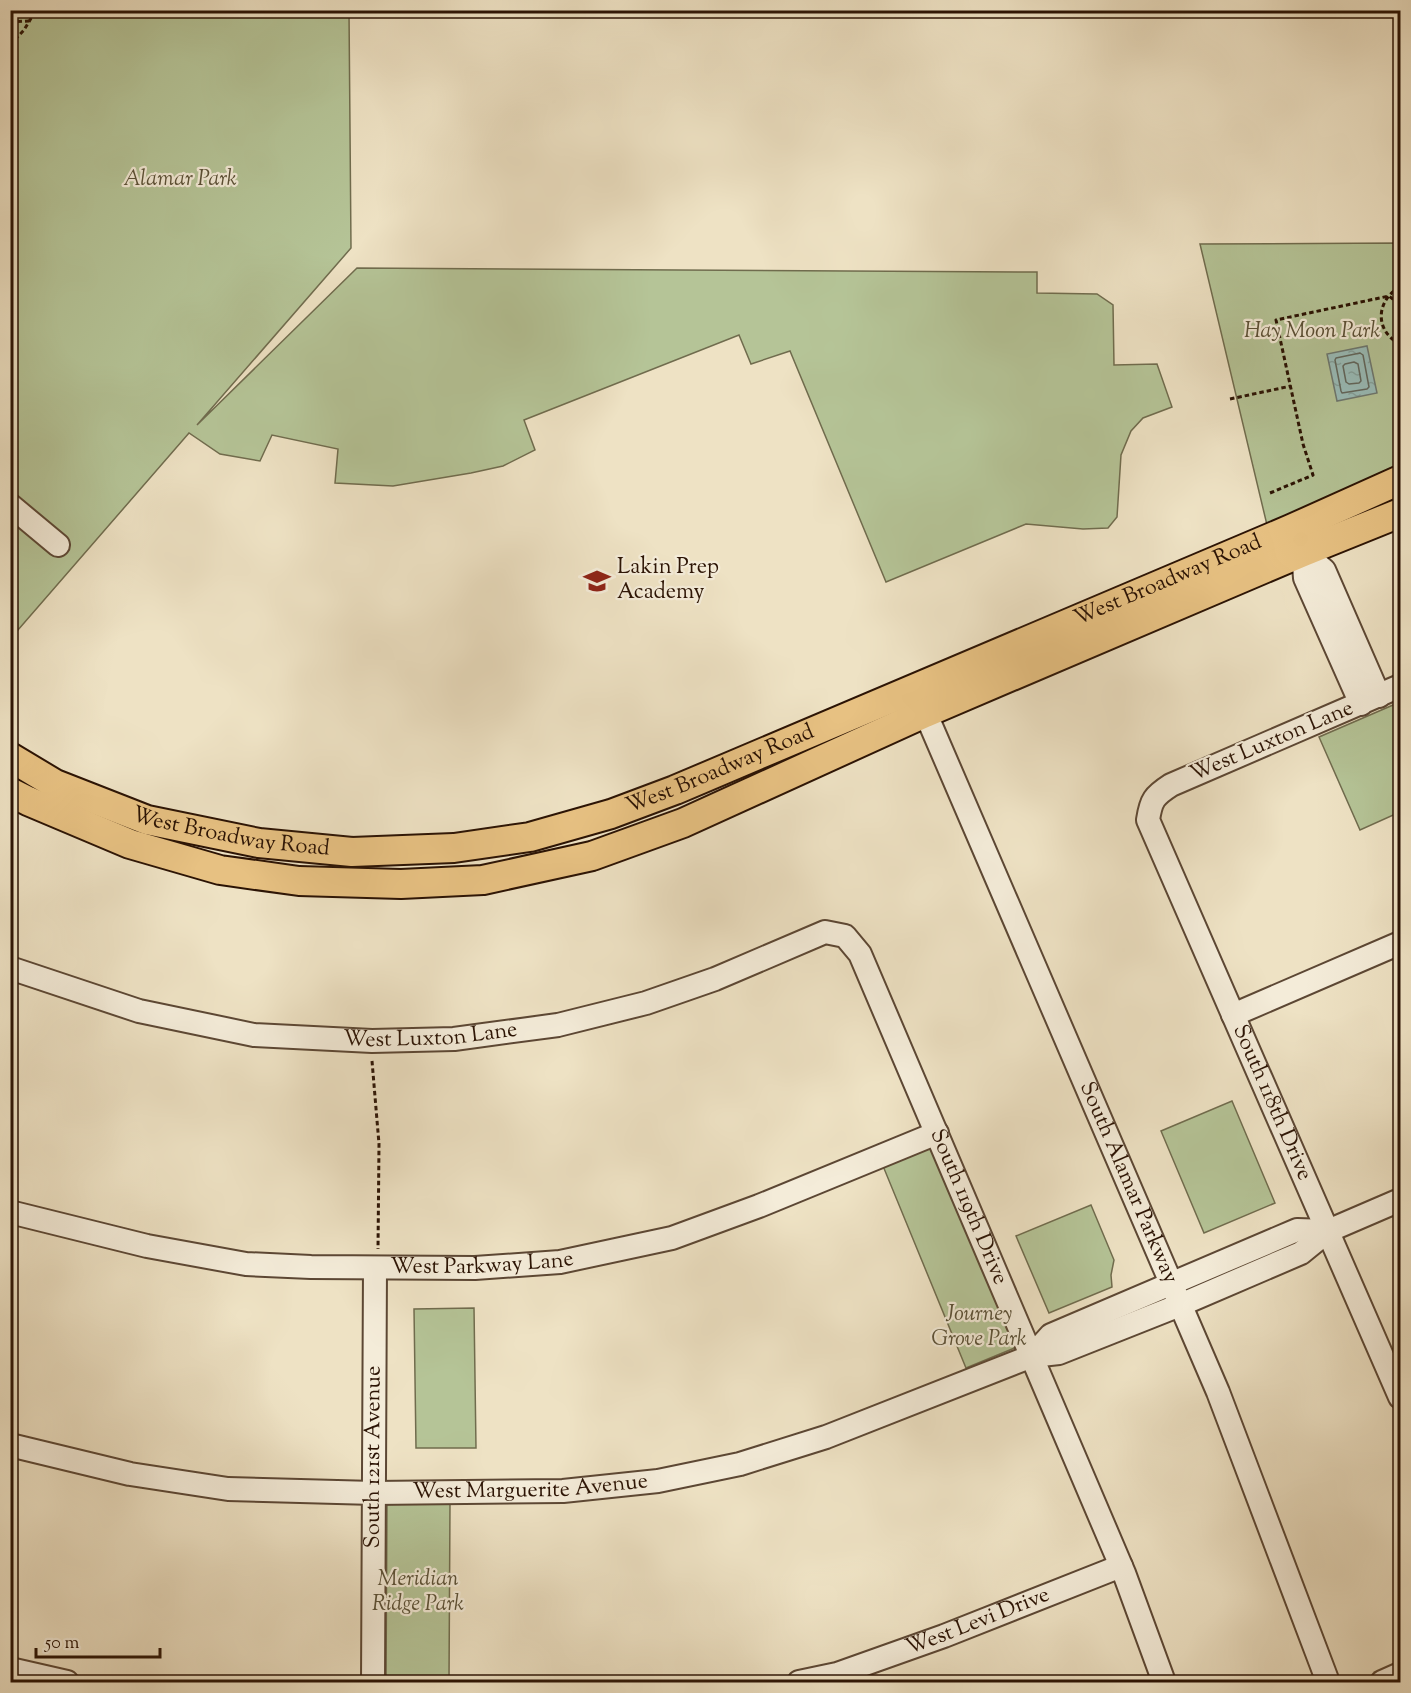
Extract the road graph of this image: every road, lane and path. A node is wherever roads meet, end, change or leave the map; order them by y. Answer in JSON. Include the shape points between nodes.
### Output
{"nodes":[{"id":1,"x":36,"y":10,"type":"edge"},
{"id":2,"x":30,"y":21,"type":"junction"},
{"id":3,"x":10,"y":22,"type":"edge"},
{"id":4,"x":10,"y":45,"type":"edge"},
{"id":5,"x":1401,"y":287,"type":"edge"},
{"id":6,"x":1389,"y":296,"type":"junction"},
{"id":7,"x":1394,"y":300,"type":"dead end"},
{"id":8,"x":1401,"y":344,"type":"edge"},
{"id":9,"x":1290,"y":386,"type":"junction"},
{"id":10,"x":1230,"y":399,"type":"dead end"},
{"id":11,"x":1401,"y":480,"type":"edge"},
{"id":12,"x":1270,"y":493,"type":"dead end"},
{"id":13,"x":10,"y":504,"type":"edge"},
{"id":14,"x":1401,"y":513,"type":"edge"},
{"id":15,"x":1297,"y":541,"type":"junction"},
{"id":16,"x":57,"y":545,"type":"dead end"},
{"id":17,"x":1401,"y":686,"type":"edge"},
{"id":18,"x":1370,"y":700,"type":"junction"},
{"id":19,"x":920,"y":701,"type":"junction"},
{"id":20,"x":10,"y":757,"type":"edge"},
{"id":21,"x":10,"y":792,"type":"edge"},
{"id":22,"x":1150,"y":805,"type":"joint"},
{"id":23,"x":845,"y":936,"type":"joint"},
{"id":24,"x":1401,"y":943,"type":"edge"},
{"id":25,"x":10,"y":968,"type":"edge"},
{"id":26,"x":1233,"y":1015,"type":"junction"},
{"id":27,"x":372,"y":1041,"type":"junction"},
{"id":28,"x":937,"y":1133,"type":"junction"},
{"id":29,"x":1401,"y":1200,"type":"edge"},
{"id":30,"x":10,"y":1212,"type":"edge"},
{"id":31,"x":1328,"y":1232,"type":"junction"},
{"id":32,"x":375,"y":1268,"type":"junction"},
{"id":33,"x":1171,"y":1283,"type":"junction"},
{"id":34,"x":1180,"y":1305,"type":"junction"},
{"id":35,"x":1032,"y":1356,"type":"junction"},
{"id":36,"x":1401,"y":1397,"type":"edge"},
{"id":37,"x":10,"y":1444,"type":"edge"},
{"id":38,"x":374,"y":1493,"type":"junction"},
{"id":39,"x":1121,"y":1566,"type":"junction"},
{"id":40,"x":10,"y":1669,"type":"edge"},
{"id":41,"x":1401,"y":1674,"type":"edge"},
{"id":42,"x":67,"y":1683,"type":"edge"},
{"id":43,"x":373,"y":1683,"type":"edge"},
{"id":44,"x":798,"y":1683,"type":"edge"},
{"id":45,"x":1164,"y":1683,"type":"edge"},
{"id":46,"x":1328,"y":1683,"type":"edge"},
{"id":47,"x":1382,"y":1683,"type":"edge"}],
"edges":[{"from":1,"to":2,"type":"path"},
{"from":2,"to":3,"type":"path"},
{"from":2,"to":4,"type":"path"},
{"from":5,"to":6,"type":"path"},
{"from":6,"to":7,"type":"path"},
{"from":6,"to":8,"type":"path","via":[[1383,306],[1382,323],[1390,338]]},
{"from":6,"to":9,"type":"path","via":[[1276,320]]},
{"from":9,"to":10,"type":"path"},
{"from":9,"to":12,"type":"path","via":[[1313,475]]},
{"from":11,"to":15,"type":"main road","name":"West Broadway Road"},
{"from":13,"to":16,"type":"street"},
{"from":14,"to":15,"type":"main road","name":"West Broadway Road"},
{"from":15,"to":18,"type":"street","via":[[1305,578]]},
{"from":15,"to":19,"type":"main road","name":"West Broadway Road"},
{"from":17,"to":18,"type":"street","name":"West Luxton Lane"},
{"from":18,"to":22,"type":"street","name":"West Luxton Lane","via":[[1171,785],[1155,796]]},
{"from":19,"to":20,"type":"main road","name":"West Broadway Road","via":[[787,744],[611,814],[530,837],[454,848],[352,852],[259,843],[147,820],[54,783]]},
{"from":19,"to":21,"type":"main road","name":"West Broadway Road","via":[[845,749],[683,823],[592,856],[483,880],[401,884],[299,881],[220,870],[130,844]]},
{"from":19,"to":33,"type":"street","name":"South Alamar Parkway"},
{"from":22,"to":26,"type":"street","name":"South 118th Drive","via":[[1148,820]]},
{"from":23,"to":27,"type":"street","name":"West Luxton Lane","via":[[825,932],[656,1000],[558,1025],[454,1039]]},
{"from":23,"to":28,"type":"street","name":"South 119th Drive","via":[[860,954]]},
{"from":24,"to":26,"type":"street"},
{"from":25,"to":27,"type":"street","name":"West Luxton Lane","via":[[139,1011],[254,1035]]},
{"from":26,"to":31,"type":"street","name":"South 118th Drive"},
{"from":27,"to":32,"type":"path","via":[[379,1144]]},
{"from":28,"to":32,"type":"street","name":"West Parkway Lane","via":[[672,1238],[560,1262],[475,1268]]},
{"from":28,"to":35,"type":"street","name":"South 119th Drive"},
{"from":29,"to":31,"type":"street","name":"West Marguerite Avenue"},
{"from":30,"to":32,"type":"street","name":"West Parkway Lane","via":[[147,1246],[246,1264]]},
{"from":31,"to":33,"type":"street","name":"West Marguerite Avenue","via":[[1297,1230]]},
{"from":31,"to":34,"type":"street","name":"West Marguerite Avenue","via":[[1301,1253]]},
{"from":31,"to":36,"type":"street","name":"South 118th Drive"},
{"from":32,"to":38,"type":"street","name":"South 121st Avenue"},
{"from":33,"to":34,"type":"street","name":"South Alamar Parkway"},
{"from":33,"to":35,"type":"street","name":"West Marguerite Avenue","via":[[1051,1335]]},
{"from":34,"to":35,"type":"street","name":"West Marguerite Avenue","via":[[1059,1353]]},
{"from":34,"to":46,"type":"street","name":"South Alamar Parkway","via":[[1218,1392]]},
{"from":35,"to":38,"type":"street","name":"West Marguerite Avenue","via":[[826,1437],[740,1464],[658,1481],[563,1491]]},
{"from":35,"to":39,"type":"street","name":"South 119th Drive"},
{"from":37,"to":38,"type":"street","name":"West Marguerite Avenue","via":[[130,1474],[228,1489]]},
{"from":38,"to":43,"type":"street","name":"South 121st Avenue"},
{"from":39,"to":44,"type":"street","name":"West Levi Drive","via":[[933,1640],[837,1674]]},
{"from":39,"to":45,"type":"street","name":"South 119th Drive"},
{"from":40,"to":42,"type":"street"},
{"from":41,"to":47,"type":"street"}]}
